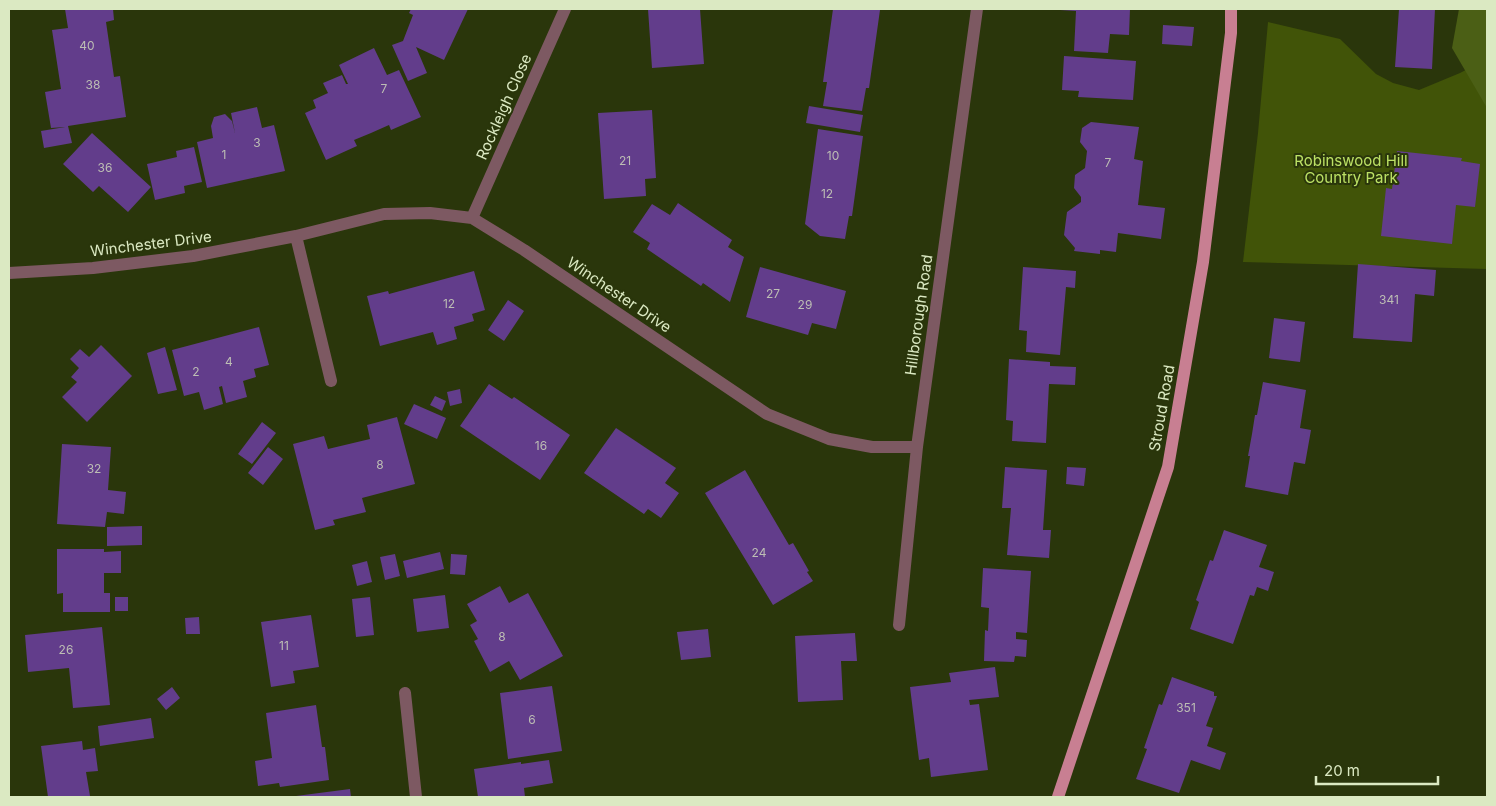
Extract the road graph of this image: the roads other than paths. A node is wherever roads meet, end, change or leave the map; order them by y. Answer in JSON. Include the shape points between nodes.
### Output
{"nodes":[{"id":1,"x":566,"y":9,"type":"edge"},
{"id":2,"x":977,"y":9,"type":"edge"},
{"id":3,"x":1231,"y":9,"type":"edge"},
{"id":4,"x":472,"y":218,"type":"junction"},
{"id":5,"x":296,"y":236,"type":"junction"},
{"id":6,"x":9,"y":273,"type":"edge"},
{"id":7,"x":331,"y":381,"type":"dead end"},
{"id":8,"x":917,"y":447,"type":"junction"},
{"id":9,"x":898,"y":625,"type":"dead end"},
{"id":10,"x":405,"y":693,"type":"dead end"},
{"id":11,"x":416,"y":797,"type":"edge"},
{"id":12,"x":1058,"y":797,"type":"edge"}],
"edges":[{"from":1,"to":4,"type":"street","name":"Rockleigh Close"},
{"from":2,"to":8,"type":"street","name":"Hillborough Road"},
{"from":3,"to":12,"type":"main road","name":"Stroud Road","via":[[1232,32],[1203,262],[1168,467]]},
{"from":4,"to":5,"type":"street","name":"Winchester Drive","via":[[430,213],[384,214]]},
{"from":4,"to":8,"type":"street","name":"Winchester Drive","via":[[767,414],[829,439],[872,447]]},
{"from":5,"to":6,"type":"street","name":"Winchester Drive","via":[[193,256],[93,268]]},
{"from":5,"to":7,"type":"street"},
{"from":8,"to":9,"type":"street","name":"Hillborough Road"},
{"from":10,"to":11,"type":"street"}]}
